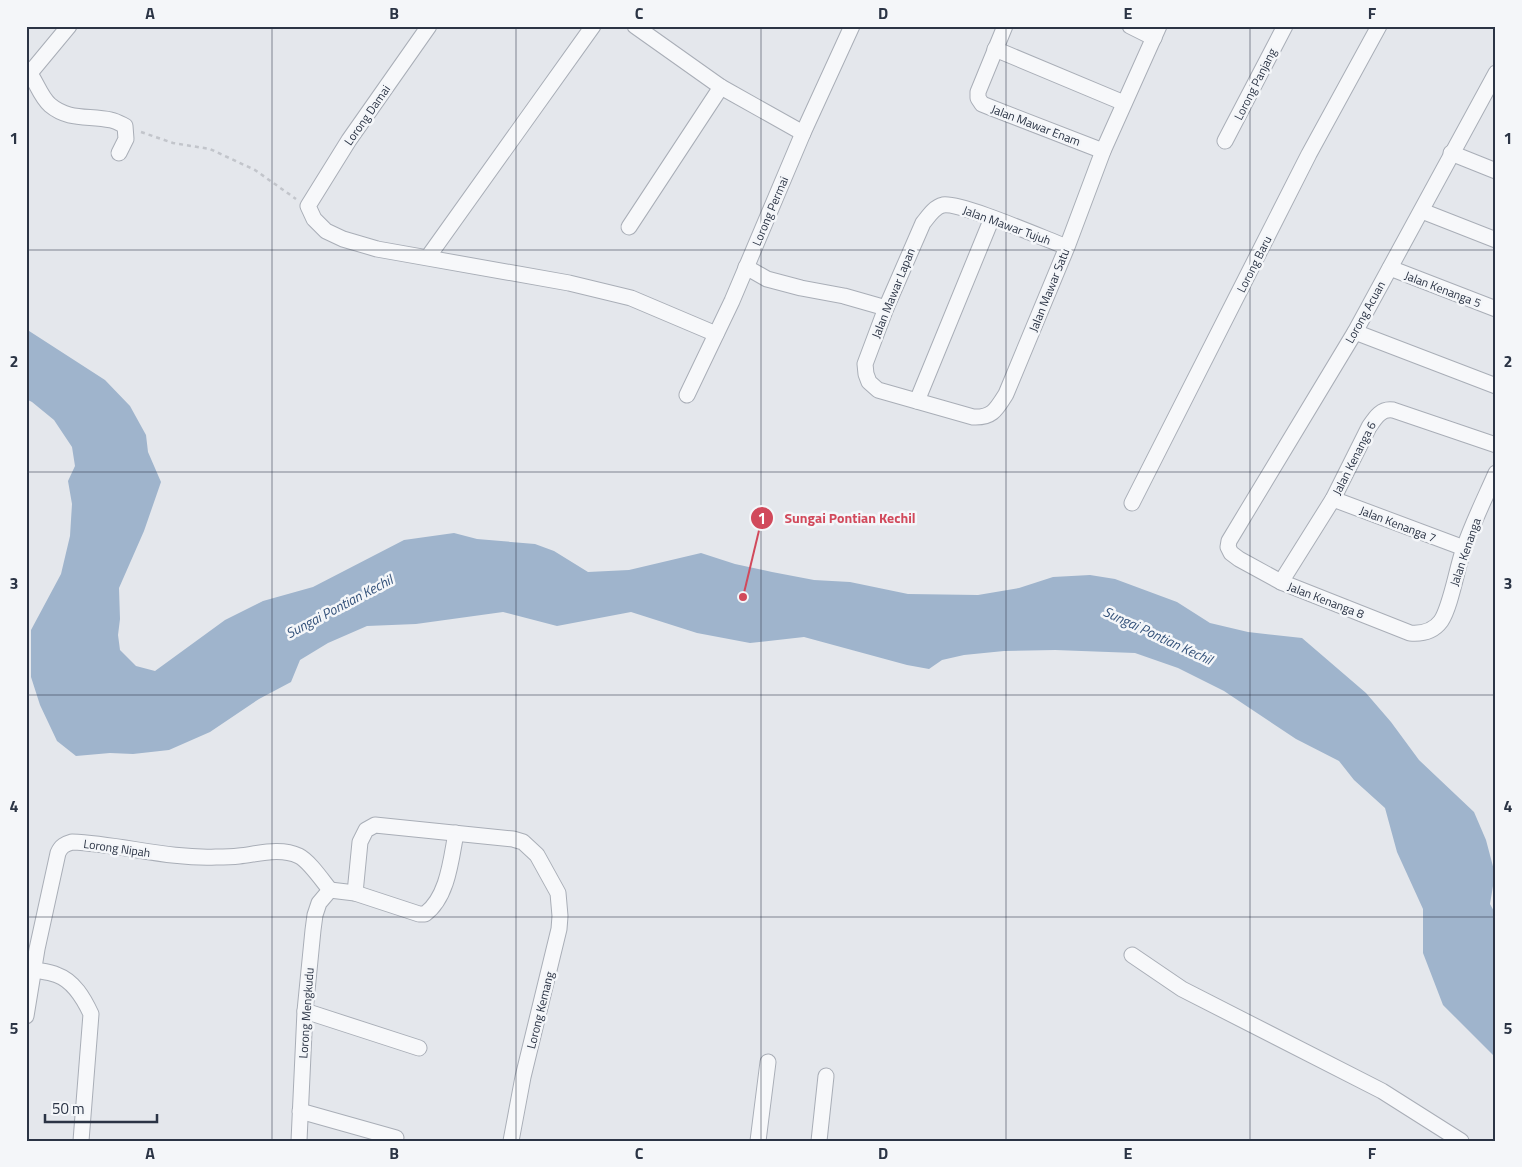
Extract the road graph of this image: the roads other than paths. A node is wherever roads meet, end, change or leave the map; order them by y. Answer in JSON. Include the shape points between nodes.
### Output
{"nodes":[{"id":1,"x":69,"y":26,"type":"edge"},
{"id":2,"x":429,"y":26,"type":"edge"},
{"id":3,"x":592,"y":26,"type":"edge"},
{"id":4,"x":635,"y":26,"type":"edge"},
{"id":5,"x":852,"y":26,"type":"edge"},
{"id":6,"x":1005,"y":26,"type":"edge"},
{"id":7,"x":1130,"y":26,"type":"edge"},
{"id":8,"x":1284,"y":26,"type":"edge"},
{"id":9,"x":1379,"y":26,"type":"edge"},
{"id":10,"x":1156,"y":32,"type":"edge"},
{"id":11,"x":995,"y":49,"type":"junction"},
{"id":12,"x":28,"y":71,"type":"edge"},
{"id":13,"x":1496,"y":73,"type":"edge"},
{"id":14,"x":721,"y":87,"type":"junction"},
{"id":15,"x":1124,"y":103,"type":"junction"},
{"id":16,"x":803,"y":133,"type":"junction"},
{"id":17,"x":1225,"y":141,"type":"dead end"},
{"id":18,"x":1103,"y":151,"type":"junction"},
{"id":19,"x":119,"y":153,"type":"dead end"},
{"id":20,"x":1451,"y":153,"type":"junction"},
{"id":21,"x":1496,"y":171,"type":"edge"},
{"id":22,"x":1422,"y":211,"type":"junction"},
{"id":23,"x":992,"y":218,"type":"junction"},
{"id":24,"x":922,"y":223,"type":"joint"},
{"id":25,"x":629,"y":227,"type":"dead end"},
{"id":26,"x":1496,"y":240,"type":"edge"},
{"id":27,"x":1067,"y":247,"type":"junction"},
{"id":28,"x":428,"y":257,"type":"junction"},
{"id":29,"x":746,"y":266,"type":"junction"},
{"id":30,"x":1390,"y":268,"type":"junction"},
{"id":31,"x":886,"y":308,"type":"junction"},
{"id":32,"x":1496,"y":309,"type":"edge"},
{"id":33,"x":1355,"y":332,"type":"junction"},
{"id":34,"x":716,"y":334,"type":"junction"},
{"id":35,"x":864,"y":364,"type":"joint"},
{"id":36,"x":1496,"y":386,"type":"edge"},
{"id":37,"x":687,"y":395,"type":"dead end"},
{"id":38,"x":917,"y":401,"type":"junction"},
{"id":39,"x":1496,"y":445,"type":"edge"},
{"id":40,"x":1496,"y":473,"type":"edge"},
{"id":41,"x":1333,"y":499,"type":"junction"},
{"id":42,"x":1132,"y":504,"type":"dead end"},
{"id":43,"x":1228,"y":547,"type":"joint"},
{"id":44,"x":1464,"y":548,"type":"junction"},
{"id":45,"x":1281,"y":582,"type":"junction"},
{"id":46,"x":1432,"y":629,"type":"joint"},
{"id":47,"x":456,"y":833,"type":"junction"},
{"id":48,"x":330,"y":890,"type":"junction"},
{"id":49,"x":355,"y":893,"type":"junction"},
{"id":50,"x":1132,"y":955,"type":"dead end"},
{"id":51,"x":30,"y":969,"type":"edge"},
{"id":52,"x":305,"y":1010,"type":"junction"},
{"id":53,"x":26,"y":1016,"type":"edge"},
{"id":54,"x":419,"y":1048,"type":"dead end"},
{"id":55,"x":768,"y":1062,"type":"dead end"},
{"id":56,"x":826,"y":1076,"type":"dead end"},
{"id":57,"x":300,"y":1111,"type":"junction"},
{"id":58,"x":396,"y":1138,"type":"dead end"},
{"id":59,"x":81,"y":1141,"type":"edge"},
{"id":60,"x":299,"y":1141,"type":"edge"},
{"id":61,"x":511,"y":1141,"type":"edge"},
{"id":62,"x":758,"y":1141,"type":"edge"},
{"id":63,"x":819,"y":1141,"type":"edge"},
{"id":64,"x":1461,"y":1141,"type":"edge"}],
"edges":[{"from":1,"to":12,"type":"street"},
{"from":2,"to":28,"type":"street","name":"Lorong Damai","via":[[349,140],[308,206],[314,219],[326,231],[343,239],[377,249]]},
{"from":3,"to":28,"type":"street"},
{"from":4,"to":14,"type":"street"},
{"from":5,"to":16,"type":"street","name":"Lorong Permai"},
{"from":6,"to":11,"type":"street"},
{"from":7,"to":10,"type":"street"},
{"from":8,"to":17,"type":"street","name":"Lorong Panjang"},
{"from":9,"to":42,"type":"street","name":"Lorong Baru","via":[[1309,154]]},
{"from":10,"to":15,"type":"street","name":"Jalan Mawar Satu"},
{"from":11,"to":15,"type":"street"},
{"from":11,"to":18,"type":"street","name":"Jalan Mawar Enam","via":[[978,92],[982,104]]},
{"from":12,"to":19,"type":"street","via":[[50,105],[62,112],[81,118],[112,120],[125,126],[126,139]]},
{"from":13,"to":20,"type":"street","name":"Lorong Acuan"},
{"from":14,"to":16,"type":"street"},
{"from":14,"to":25,"type":"street"},
{"from":15,"to":18,"type":"street","name":"Jalan Mawar Satu"},
{"from":16,"to":29,"type":"street","name":"Lorong Permai"},
{"from":18,"to":27,"type":"street","name":"Jalan Mawar Satu"},
{"from":20,"to":21,"type":"street"},
{"from":20,"to":22,"type":"street","name":"Lorong Acuan"},
{"from":22,"to":26,"type":"street"},
{"from":22,"to":30,"type":"street","name":"Lorong Acuan"},
{"from":23,"to":24,"type":"street","name":"Jalan Mawar Tujuh","via":[[951,205],[941,206]]},
{"from":23,"to":27,"type":"street","name":"Jalan Mawar Tujuh"},
{"from":23,"to":38,"type":"street"},
{"from":24,"to":31,"type":"street","name":"Jalan Mawar Lapan"},
{"from":27,"to":38,"type":"street","name":"Jalan Mawar Satu","via":[[998,407],[983,418]]},
{"from":28,"to":34,"type":"street","via":[[631,298]]},
{"from":29,"to":31,"type":"street","via":[[767,279]]},
{"from":29,"to":34,"type":"street","name":"Lorong Permai"},
{"from":30,"to":32,"type":"street","name":"Jalan Kenanga 5"},
{"from":30,"to":33,"type":"street","name":"Lorong Acuan"},
{"from":31,"to":35,"type":"street","name":"Jalan Mawar Lapan"},
{"from":33,"to":36,"type":"street"},
{"from":33,"to":43,"type":"street","name":"Lorong Acuan"},
{"from":34,"to":37,"type":"street","name":"Lorong Permai"},
{"from":35,"to":38,"type":"street","name":"Jalan Mawar Satu","via":[[869,382],[878,390]]},
{"from":39,"to":41,"type":"street","name":"Jalan Kenanga 6","via":[[1388,409],[1376,416],[1369,427]]},
{"from":40,"to":44,"type":"street","name":"Jalan Kenanga"},
{"from":41,"to":44,"type":"street","name":"Jalan Kenanga 7"},
{"from":41,"to":45,"type":"street","name":"Jalan Kenanga 6"},
{"from":43,"to":45,"type":"street","name":"Jalan Kenanga 8","via":[[1239,559]]},
{"from":44,"to":46,"type":"street","name":"Jalan Kenanga","via":[[1441,622]]},
{"from":45,"to":46,"type":"street","name":"Jalan Kenanga 8","via":[[1410,633],[1421,634]]},
{"from":47,"to":49,"type":"street","name":"Lorong Kemang","via":[[370,827],[362,834],[360,842]]},
{"from":47,"to":49,"type":"street","via":[[446,883],[434,906],[424,914]]},
{"from":47,"to":61,"type":"street","name":"Lorong Kemang","via":[[523,842],[537,855],[560,902],[559,929]]},
{"from":48,"to":49,"type":"street"},
{"from":48,"to":51,"type":"street","name":"Lorong Nipah","via":[[305,860],[286,852],[199,858],[72,842],[58,853]]},
{"from":48,"to":52,"type":"street","name":"Lorong Mengkudu","via":[[319,903],[315,915]]},
{"from":50,"to":64,"type":"street","via":[[1182,989],[1382,1091]]},
{"from":51,"to":53,"type":"street","name":"Lorong Nipah"},
{"from":51,"to":59,"type":"street","via":[[64,980],[85,1000],[91,1014]]},
{"from":52,"to":54,"type":"street"},
{"from":52,"to":57,"type":"street","name":"Lorong Mengkudu"},
{"from":55,"to":62,"type":"street"},
{"from":56,"to":63,"type":"street"},
{"from":57,"to":58,"type":"street"},
{"from":57,"to":60,"type":"street","name":"Lorong Mengkudu"}]}
